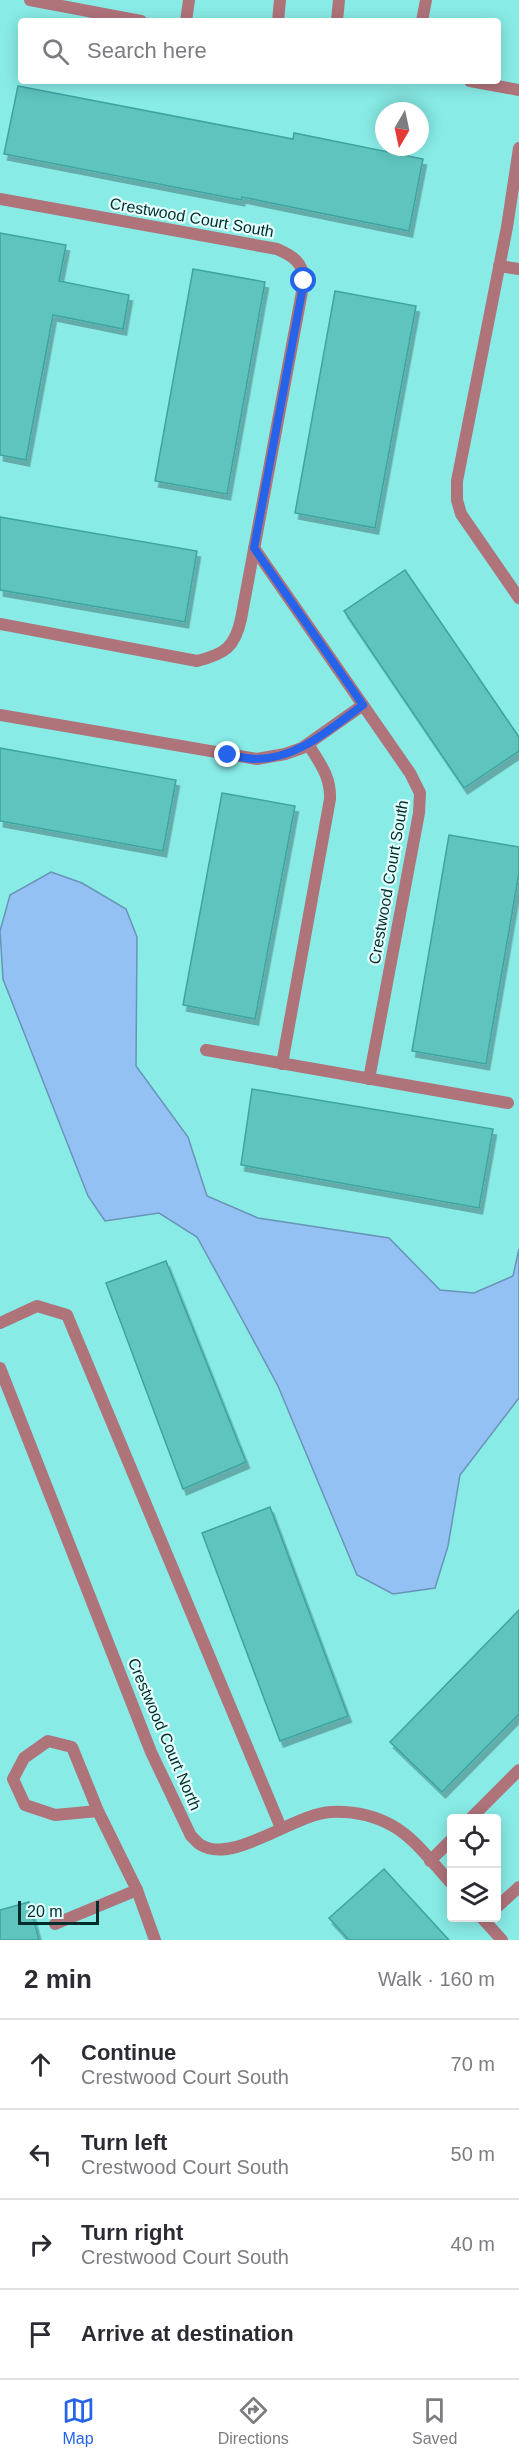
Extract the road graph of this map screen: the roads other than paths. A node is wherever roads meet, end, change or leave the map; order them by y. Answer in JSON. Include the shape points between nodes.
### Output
{"nodes":[{"id":1,"x":30,"y":0,"type":"edge"},
{"id":2,"x":189,"y":0,"type":"edge"},
{"id":3,"x":280,"y":0,"type":"edge"},
{"id":4,"x":339,"y":0,"type":"edge"},
{"id":5,"x":426,"y":0,"type":"edge"},
{"id":6,"x":125,"y":18,"type":"edge"},
{"id":7,"x":186,"y":18,"type":"edge"},
{"id":8,"x":278,"y":18,"type":"edge"},
{"id":9,"x":337,"y":18,"type":"edge"},
{"id":10,"x":423,"y":18,"type":"edge"},
{"id":11,"x":486,"y":84,"type":"edge"},
{"id":12,"x":519,"y":90,"type":"edge"},
{"id":13,"x":519,"y":148,"type":"edge"},
{"id":14,"x":516,"y":192,"type":"edge"},
{"id":15,"x":0,"y":199,"type":"edge"},
{"id":16,"x":499,"y":266,"type":"junction"},
{"id":17,"x":519,"y":269,"type":"edge"},
{"id":18,"x":254,"y":548,"type":"junction"},
{"id":19,"x":519,"y":598,"type":"edge"},
{"id":20,"x":0,"y":624,"type":"edge"},
{"id":21,"x":363,"y":705,"type":"junction"},
{"id":22,"x":0,"y":715,"type":"edge"},
{"id":23,"x":308,"y":744,"type":"junction"},
{"id":24,"x":206,"y":1050,"type":"dead end"},
{"id":25,"x":282,"y":1064,"type":"junction"},
{"id":26,"x":369,"y":1078,"type":"junction"},
{"id":27,"x":508,"y":1103,"type":"dead end"},
{"id":28,"x":0,"y":1323,"type":"edge"},
{"id":29,"x":0,"y":1368,"type":"edge"},
{"id":30,"x":519,"y":1770,"type":"edge"},
{"id":31,"x":98,"y":1811,"type":"junction"},
{"id":32,"x":475,"y":1814,"type":"edge"},
{"id":33,"x":281,"y":1828,"type":"junction"},
{"id":34,"x":447,"y":1844,"type":"edge"},
{"id":35,"x":430,"y":1861,"type":"junction"},
{"id":36,"x":447,"y":1879,"type":"edge"},
{"id":37,"x":519,"y":1887,"type":"edge"},
{"id":38,"x":137,"y":1890,"type":"junction"},
{"id":39,"x":501,"y":1903,"type":"edge"},
{"id":40,"x":487,"y":1922,"type":"edge"},
{"id":41,"x":55,"y":1924,"type":"dead end"},
{"id":42,"x":155,"y":1940,"type":"edge"},
{"id":43,"x":502,"y":1940,"type":"edge"}],
"edges":[{"from":1,"to":6,"type":"street"},
{"from":2,"to":7,"type":"street"},
{"from":3,"to":8,"type":"street"},
{"from":4,"to":9,"type":"street"},
{"from":5,"to":10,"type":"street"},
{"from":11,"to":12,"type":"street"},
{"from":13,"to":14,"type":"street"},
{"from":14,"to":16,"type":"street"},
{"from":15,"to":18,"type":"street","name":"Crestwood Court South","via":[[277,249],[299,261],[304,281]]},
{"from":16,"to":17,"type":"street"},
{"from":16,"to":19,"type":"street","via":[[457,481],[457,500],[461,514]]},
{"from":18,"to":20,"type":"street","name":"Crestwood Court South","via":[[238,636],[216,656],[197,661]]},
{"from":18,"to":21,"type":"street","name":"Crestwood Court South"},
{"from":21,"to":23,"type":"street"},
{"from":21,"to":26,"type":"street","name":"Crestwood Court South","via":[[414,778],[420,793]]},
{"from":22,"to":23,"type":"street","via":[[256,759],[285,754]]},
{"from":23,"to":25,"type":"street","via":[[327,774],[330,799]]},
{"from":24,"to":25,"type":"street"},
{"from":25,"to":26,"type":"street"},
{"from":26,"to":27,"type":"street"},
{"from":28,"to":33,"type":"street","via":[[37,1306],[67,1316]]},
{"from":29,"to":33,"type":"street","name":"Crestwood Court North","via":[[151,1752],[191,1836],[202,1846],[231,1848]]},
{"from":30,"to":32,"type":"street"},
{"from":31,"to":31,"type":"street","via":[[55,1815],[25,1805],[13,1779],[24,1758],[48,1741],[72,1747]]},
{"from":31,"to":38,"type":"street"},
{"from":33,"to":35,"type":"street","name":"Crestwood Court North","via":[[330,1812],[356,1813],[395,1827]]},
{"from":34,"to":35,"type":"street"},
{"from":35,"to":36,"type":"street","name":"Crestwood Court North"},
{"from":37,"to":39,"type":"street"},
{"from":38,"to":41,"type":"street"},
{"from":38,"to":42,"type":"street"},
{"from":40,"to":43,"type":"street"}]}
